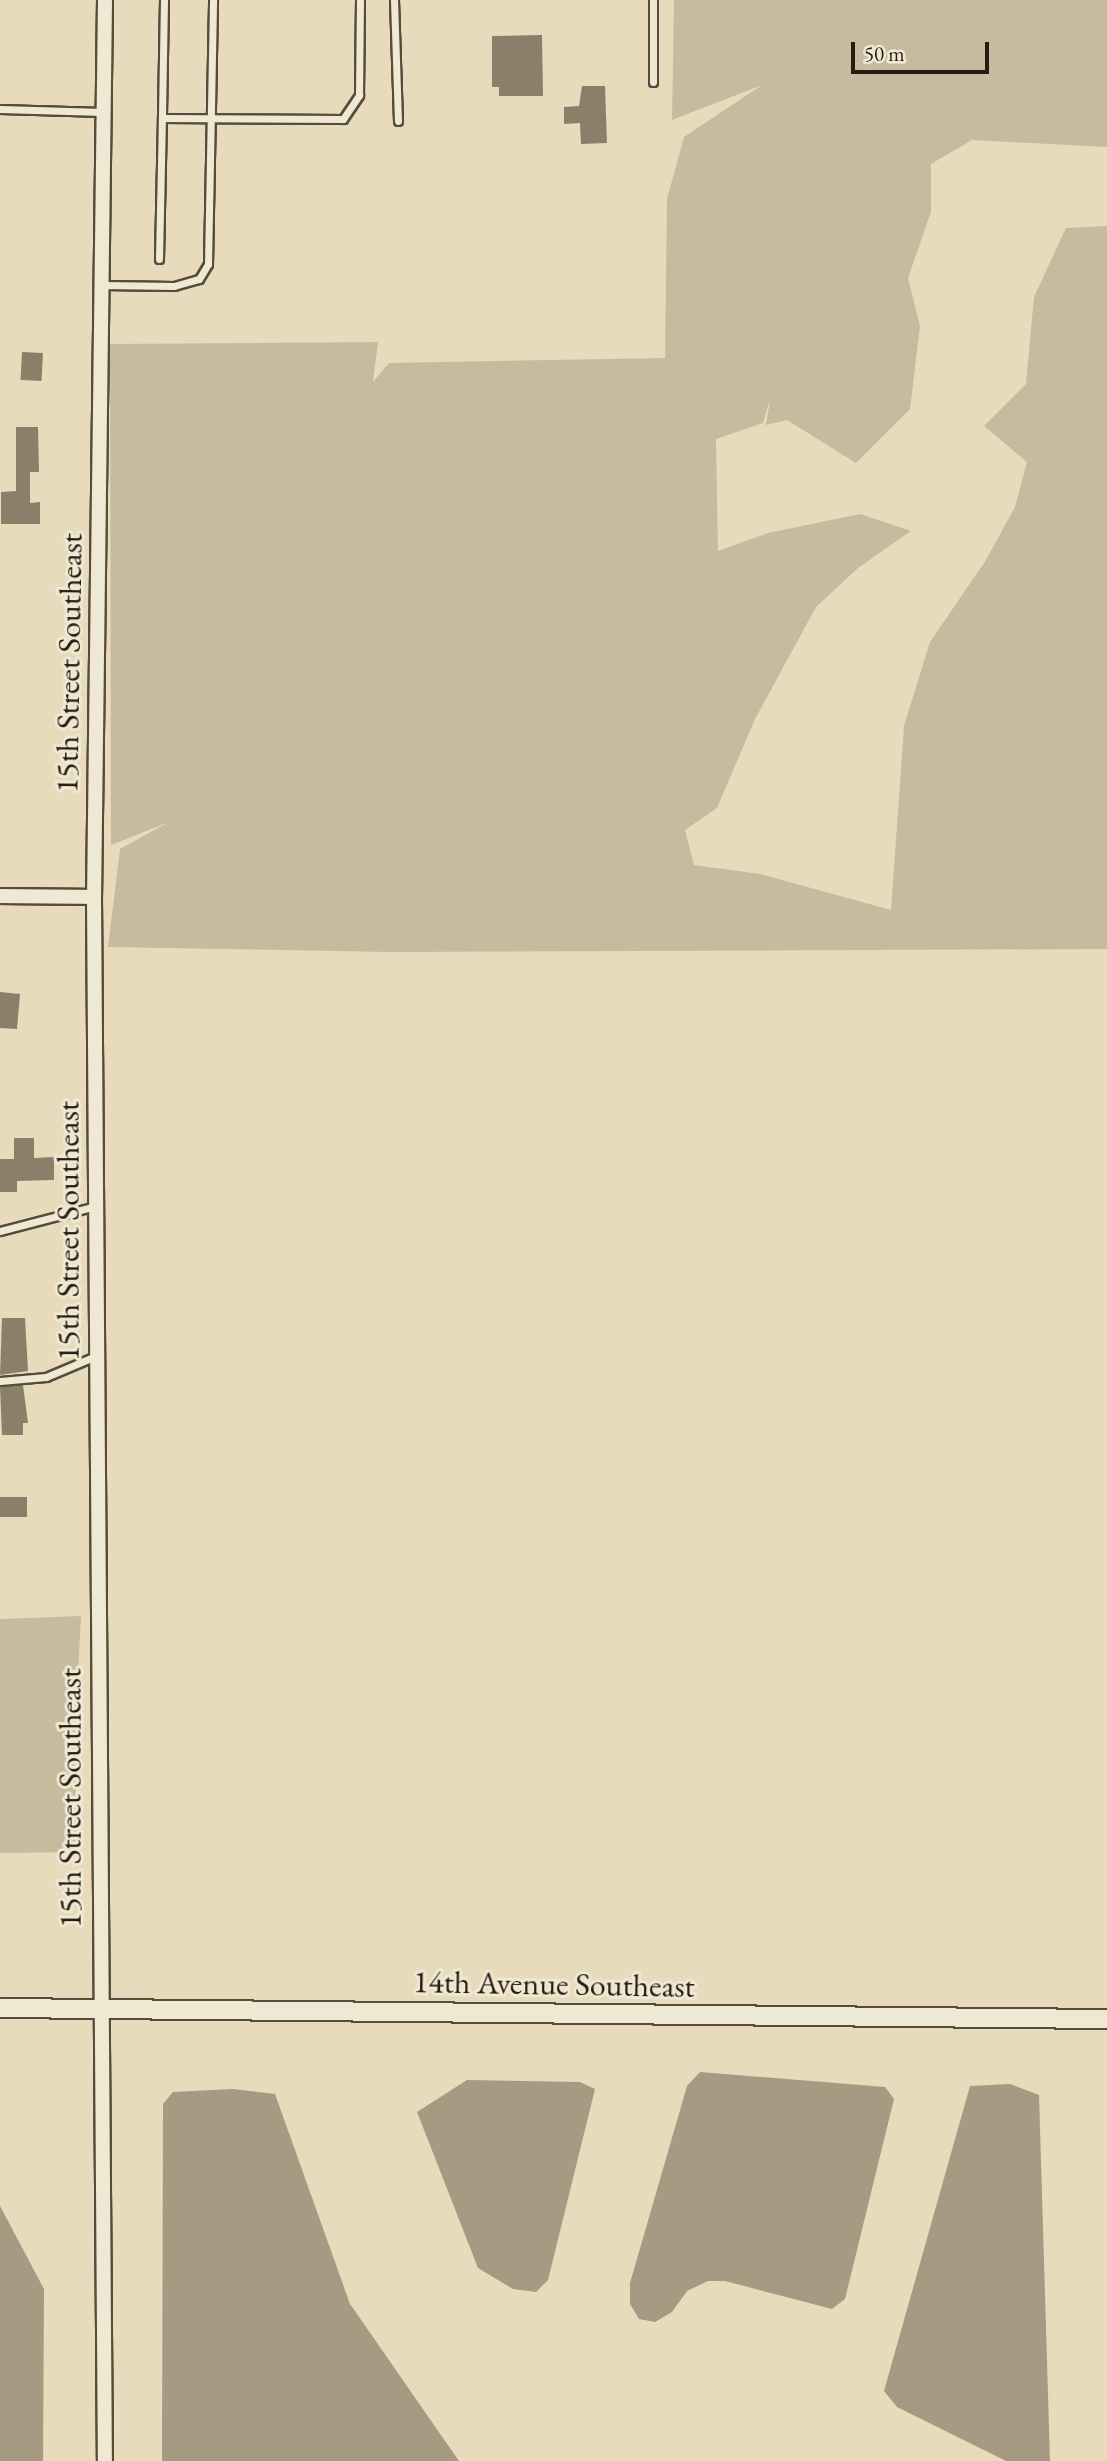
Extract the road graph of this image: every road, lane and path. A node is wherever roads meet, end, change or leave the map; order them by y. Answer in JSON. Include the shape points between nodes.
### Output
{"nodes":[{"id":1,"x":104,"y":0,"type":"edge"},
{"id":2,"x":164,"y":0,"type":"edge"},
{"id":3,"x":214,"y":0,"type":"edge"},
{"id":4,"x":360,"y":0,"type":"edge"},
{"id":5,"x":394,"y":0,"type":"edge"},
{"id":6,"x":653,"y":0,"type":"edge"},
{"id":7,"x":653,"y":82,"type":"dead end"},
{"id":8,"x":0,"y":109,"type":"edge"},
{"id":9,"x":103,"y":112,"type":"junction"},
{"id":10,"x":162,"y":118,"type":"junction"},
{"id":11,"x":214,"y":118,"type":"junction"},
{"id":12,"x":398,"y":121,"type":"dead end"},
{"id":13,"x":159,"y":259,"type":"dead end"},
{"id":14,"x":101,"y":285,"type":"junction"},
{"id":15,"x":0,"y":896,"type":"edge"},
{"id":16,"x":94,"y":897,"type":"junction"},
{"id":17,"x":96,"y":1206,"type":"junction"},
{"id":18,"x":0,"y":1231,"type":"edge"},
{"id":19,"x":96,"y":1356,"type":"junction"},
{"id":20,"x":0,"y":1381,"type":"edge"},
{"id":21,"x":0,"y":2008,"type":"edge"},
{"id":22,"x":99,"y":2008,"type":"junction"},
{"id":23,"x":1107,"y":2019,"type":"edge"},
{"id":24,"x":105,"y":2461,"type":"edge"}],
"edges":[{"from":1,"to":9,"type":"street","name":"15th Street Southeast"},
{"from":2,"to":10,"type":"lane"},
{"from":3,"to":11,"type":"lane"},
{"from":4,"to":11,"type":"lane","via":[[359,95],[343,119]]},
{"from":5,"to":12,"type":"lane"},
{"from":6,"to":7,"type":"lane"},
{"from":8,"to":9,"type":"lane"},
{"from":9,"to":14,"type":"street","name":"15th Street Southeast"},
{"from":10,"to":11,"type":"lane"},
{"from":10,"to":13,"type":"lane"},
{"from":11,"to":14,"type":"lane","via":[[208,264],[199,279],[174,286]]},
{"from":14,"to":16,"type":"street","name":"15th Street Southeast"},
{"from":15,"to":16,"type":"street"},
{"from":16,"to":17,"type":"street","name":"15th Street Southeast"},
{"from":17,"to":18,"type":"lane"},
{"from":17,"to":19,"type":"street","name":"15th Street Southeast"},
{"from":19,"to":20,"type":"lane","via":[[46,1377]]},
{"from":19,"to":22,"type":"street","name":"15th Street Southeast"},
{"from":21,"to":22,"type":"street","name":"14th Avenue Southeast"},
{"from":22,"to":23,"type":"street","name":"14th Avenue Southeast"},
{"from":22,"to":24,"type":"street","name":"15th Street Southeast"}]}
